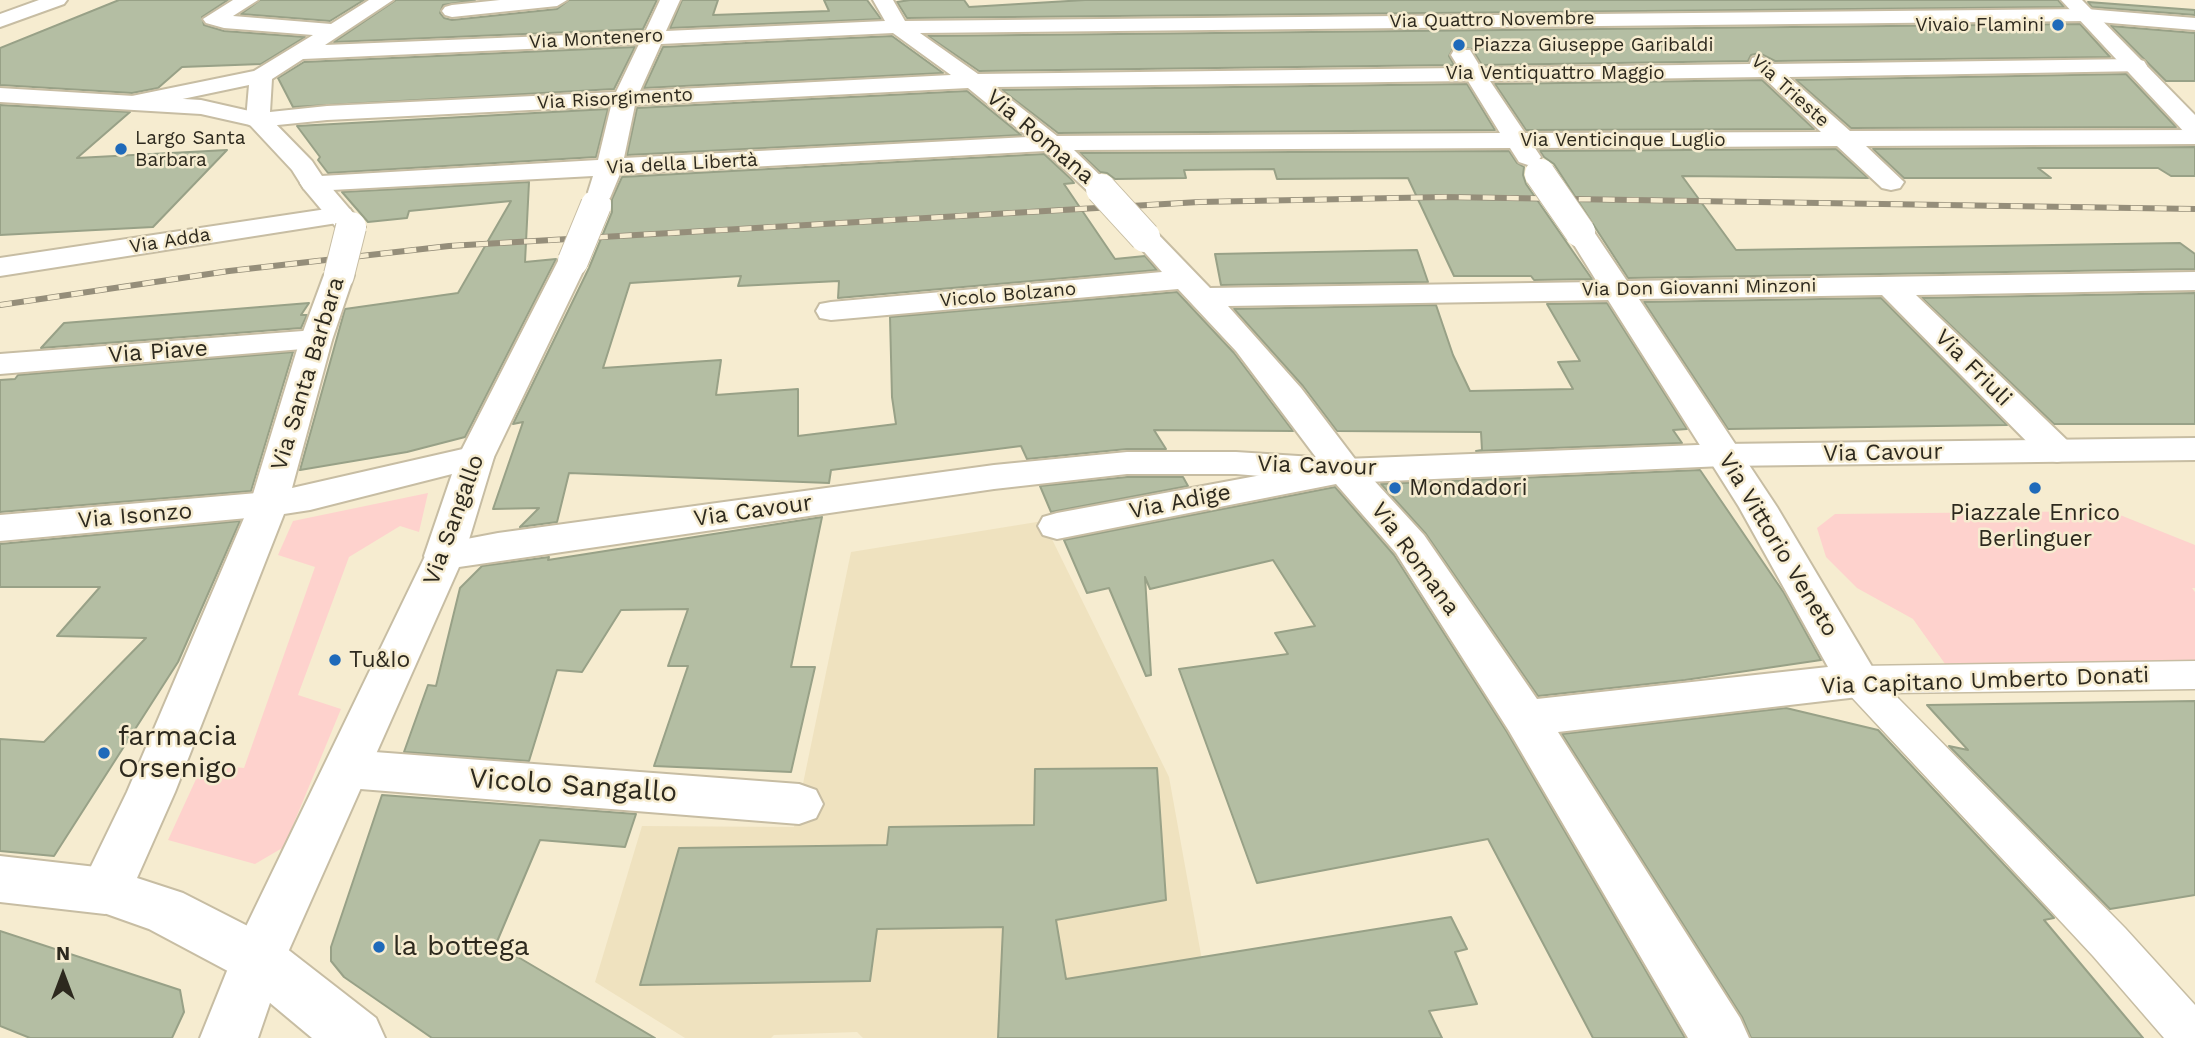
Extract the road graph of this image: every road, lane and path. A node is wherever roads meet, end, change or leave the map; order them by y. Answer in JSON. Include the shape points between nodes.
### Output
{"nodes":[{"id":1,"x":57,"y":0,"type":"edge"},
{"id":2,"x":248,"y":0,"type":"edge"},
{"id":3,"x":383,"y":0,"type":"edge"},
{"id":4,"x":557,"y":0,"type":"edge"},
{"id":5,"x":670,"y":0,"type":"edge"},
{"id":6,"x":883,"y":0,"type":"edge"},
{"id":7,"x":1149,"y":0,"type":"edge"},
{"id":8,"x":1315,"y":0,"type":"edge"},
{"id":9,"x":1428,"y":0,"type":"edge"},
{"id":10,"x":1533,"y":0,"type":"edge"},
{"id":11,"x":1690,"y":0,"type":"edge"},
{"id":12,"x":491,"y":3,"type":"edge"},
{"id":13,"x":2079,"y":8,"type":"edge"},
{"id":14,"x":452,"y":11,"type":"dead end"},
{"id":15,"x":1709,"y":19,"type":"junction"},
{"id":16,"x":1441,"y":20,"type":"junction"},
{"id":17,"x":1549,"y":20,"type":"junction"},
{"id":18,"x":0,"y":21,"type":"edge"},
{"id":19,"x":1333,"y":22,"type":"junction"},
{"id":20,"x":1161,"y":23,"type":"junction"},
{"id":21,"x":2195,"y":24,"type":"edge"},
{"id":22,"x":898,"y":27,"type":"junction"},
{"id":23,"x":334,"y":30,"type":"junction"},
{"id":24,"x":652,"y":36,"type":"junction"},
{"id":25,"x":295,"y":53,"type":"junction"},
{"id":26,"x":2136,"y":66,"type":"junction"},
{"id":27,"x":1770,"y":72,"type":"junction"},
{"id":28,"x":1474,"y":74,"type":"junction"},
{"id":29,"x":261,"y":76,"type":"junction"},
{"id":30,"x":1192,"y":77,"type":"junction"},
{"id":31,"x":973,"y":81,"type":"junction"},
{"id":32,"x":0,"y":95,"type":"edge"},
{"id":33,"x":625,"y":98,"type":"junction"},
{"id":34,"x":135,"y":102,"type":"junction"},
{"id":35,"x":258,"y":120,"type":"junction"},
{"id":36,"x":2195,"y":129,"type":"edge"},
{"id":37,"x":2195,"y":137,"type":"edge"},
{"id":38,"x":1844,"y":139,"type":"junction"},
{"id":39,"x":1517,"y":141,"type":"junction"},
{"id":40,"x":1051,"y":143,"type":"junction"},
{"id":41,"x":609,"y":168,"type":"junction"},
{"id":42,"x":1891,"y":182,"type":"dead end"},
{"id":43,"x":313,"y":183,"type":"junction"},
{"id":44,"x":346,"y":221,"type":"junction"},
{"id":45,"x":0,"y":267,"type":"edge"},
{"id":46,"x":2195,"y":281,"type":"edge"},
{"id":47,"x":1889,"y":285,"type":"junction"},
{"id":48,"x":1194,"y":288,"type":"junction"},
{"id":49,"x":1615,"y":290,"type":"junction"},
{"id":50,"x":831,"y":311,"type":"dead end"},
{"id":51,"x":316,"y":340,"type":"junction"},
{"id":52,"x":0,"y":365,"type":"edge"},
{"id":53,"x":2195,"y":449,"type":"edge"},
{"id":54,"x":2057,"y":451,"type":"junction"},
{"id":55,"x":1723,"y":455,"type":"junction"},
{"id":56,"x":476,"y":457,"type":"junction"},
{"id":57,"x":1345,"y":471,"type":"junction"},
{"id":58,"x":269,"y":503,"type":"junction"},
{"id":59,"x":1057,"y":526,"type":"dead end"},
{"id":60,"x":0,"y":528,"type":"edge"},
{"id":61,"x":444,"y":556,"type":"junction"},
{"id":62,"x":2195,"y":675,"type":"edge"},
{"id":63,"x":1858,"y":680,"type":"junction"},
{"id":64,"x":1525,"y":718,"type":"junction"},
{"id":65,"x":348,"y":769,"type":"junction"},
{"id":66,"x":799,"y":804,"type":"dead end"},
{"id":67,"x":0,"y":879,"type":"edge"},
{"id":68,"x":105,"y":891,"type":"junction"},
{"id":69,"x":258,"y":959,"type":"junction"},
{"id":70,"x":229,"y":1038,"type":"edge"},
{"id":71,"x":356,"y":1038,"type":"edge"},
{"id":72,"x":1720,"y":1038,"type":"edge"},
{"id":73,"x":2194,"y":1038,"type":"edge"}],
"edges":[{"from":1,"to":18,"type":"street"},
{"from":2,"to":23,"type":"street","via":[[212,19]]},
{"from":3,"to":23,"type":"street"},
{"from":4,"to":12,"type":"street"},
{"from":5,"to":24,"type":"street","name":"Via Sangallo"},
{"from":6,"to":22,"type":"street","name":"Via Romana"},
{"from":7,"to":20,"type":"street"},
{"from":8,"to":19,"type":"street"},
{"from":9,"to":16,"type":"street","name":"Via Vittorio Veneto"},
{"from":10,"to":17,"type":"street"},
{"from":11,"to":15,"type":"street","name":"Via Trieste"},
{"from":12,"to":14,"type":"street"},
{"from":13,"to":15,"type":"street","name":"Via Quattro Novembre"},
{"from":13,"to":21,"type":"street","name":"Via Quattro Novembre"},
{"from":13,"to":26,"type":"street"},
{"from":15,"to":17,"type":"street","name":"Via Quattro Novembre"},
{"from":15,"to":27,"type":"street","name":"Via Trieste"},
{"from":16,"to":17,"type":"street","name":"Via Quattro Novembre"},
{"from":16,"to":19,"type":"street","name":"Via Quattro Novembre"},
{"from":16,"to":28,"type":"street","name":"Via Vittorio Veneto"},
{"from":19,"to":20,"type":"street","name":"Via Quattro Novembre"},
{"from":20,"to":22,"type":"street","name":"Via Quattro Novembre"},
{"from":20,"to":30,"type":"street"},
{"from":22,"to":24,"type":"street","name":"Via Montenero"},
{"from":22,"to":31,"type":"street","name":"Via Romana"},
{"from":23,"to":25,"type":"street"},
{"from":24,"to":25,"type":"street","name":"Via Montenero"},
{"from":24,"to":33,"type":"street","name":"Via Sangallo"},
{"from":25,"to":29,"type":"street"},
{"from":26,"to":27,"type":"street","name":"Via Ventiquattro Maggio"},
{"from":26,"to":36,"type":"street"},
{"from":27,"to":28,"type":"street","name":"Via Ventiquattro Maggio"},
{"from":27,"to":38,"type":"street","name":"Via Trieste"},
{"from":28,"to":30,"type":"street","name":"Via Ventiquattro Maggio"},
{"from":28,"to":39,"type":"street","name":"Via Vittorio Veneto"},
{"from":29,"to":34,"type":"street"},
{"from":29,"to":35,"type":"street"},
{"from":30,"to":31,"type":"street","name":"Via Ventiquattro Maggio"},
{"from":31,"to":33,"type":"street","name":"Via Risorgimento"},
{"from":31,"to":40,"type":"street","name":"Via Romana"},
{"from":32,"to":34,"type":"street"},
{"from":33,"to":35,"type":"street","name":"Via Risorgimento"},
{"from":33,"to":41,"type":"street","name":"Via Sangallo"},
{"from":34,"to":35,"type":"street","via":[[201,107]]},
{"from":35,"to":43,"type":"street","via":[[303,166]]},
{"from":37,"to":38,"type":"street","name":"Via Venticinque Luglio"},
{"from":38,"to":39,"type":"street","name":"Via Venticinque Luglio"},
{"from":38,"to":42,"type":"street","name":"Via Trieste"},
{"from":39,"to":40,"type":"street","name":"Via Venticinque Luglio"},
{"from":39,"to":49,"type":"street","name":"Via Vittorio Veneto","bridge":true},
{"from":40,"to":41,"type":"street","name":"Via della Libertà"},
{"from":40,"to":48,"type":"street","name":"Via Romana","bridge":true},
{"from":41,"to":43,"type":"street","name":"Via della Libertà"},
{"from":41,"to":56,"type":"street","name":"Via Sangallo","bridge":true,"via":[[573,261]]},
{"from":43,"to":44,"type":"street"},
{"from":44,"to":45,"type":"street","name":"Via Adda"},
{"from":44,"to":51,"type":"street","name":"Via Santa Barbara","bridge":true,"via":[[339,275]]},
{"from":46,"to":47,"type":"street","name":"Via Don Giovanni Minzoni"},
{"from":47,"to":49,"type":"street","name":"Via Don Giovanni Minzoni"},
{"from":47,"to":54,"type":"street","name":"Via Friuli"},
{"from":48,"to":49,"type":"street","name":"Via Don Giovanni Minzoni"},
{"from":48,"to":50,"type":"street","name":"Vicolo Bolzano"},
{"from":48,"to":57,"type":"street","name":"Via Romana","via":[[1275,377]]},
{"from":49,"to":55,"type":"street","name":"Via Vittorio Veneto"},
{"from":51,"to":52,"type":"street","name":"Via Piave"},
{"from":51,"to":58,"type":"street","name":"Via Santa Barbara"},
{"from":53,"to":54,"type":"street","name":"Via Cavour"},
{"from":54,"to":55,"type":"street","name":"Via Cavour"},
{"from":55,"to":57,"type":"street","name":"Via Cavour"},
{"from":55,"to":63,"type":"street","name":"Via Vittorio Veneto"},
{"from":56,"to":58,"type":"street","name":"Via Isonzo","via":[[310,498]]},
{"from":56,"to":61,"type":"street","name":"Via Sangallo"},
{"from":57,"to":59,"type":"street","name":"Via Adige"},
{"from":57,"to":61,"type":"street","name":"Via Cavour","via":[[1194,462],[1080,467]]},
{"from":57,"to":64,"type":"street","name":"Via Romana","via":[[1410,544]]},
{"from":58,"to":60,"type":"street","name":"Via Isonzo"},
{"from":58,"to":68,"type":"street","name":"Via Santa Barbara","via":[[151,792]]},
{"from":61,"to":65,"type":"street","name":"Via Sangallo"},
{"from":62,"to":63,"type":"street","name":"Via Capitano Umberto Donati"},
{"from":63,"to":64,"type":"street","name":"Via Capitano Umberto Donati"},
{"from":63,"to":73,"type":"street","name":"Via Vittorio Veneto","via":[[2109,942]]},
{"from":64,"to":72,"type":"street","name":"Via Romana"},
{"from":65,"to":66,"type":"street","name":"Vicolo Sangallo"},
{"from":65,"to":69,"type":"street","name":"Via Sangallo"},
{"from":67,"to":68,"type":"street"},
{"from":68,"to":69,"type":"street","via":[[164,910]]},
{"from":69,"to":70,"type":"street","name":"Via Sangallo"},
{"from":69,"to":71,"type":"street"}]}
